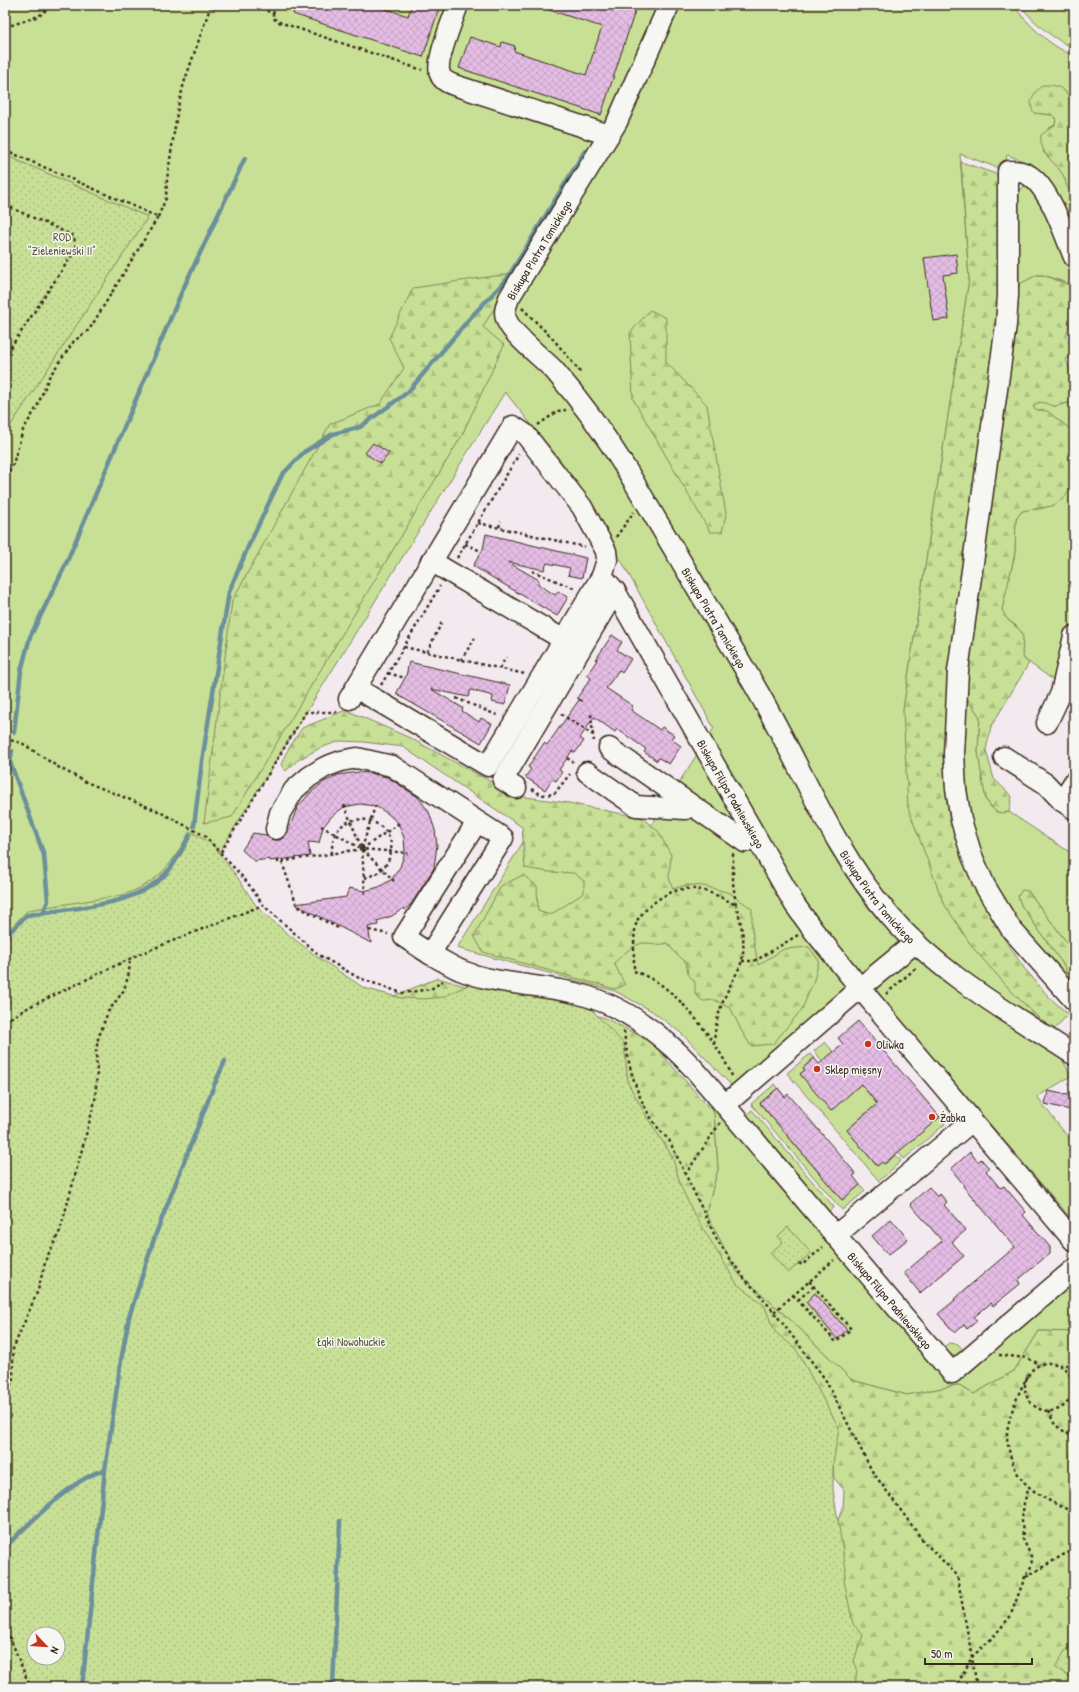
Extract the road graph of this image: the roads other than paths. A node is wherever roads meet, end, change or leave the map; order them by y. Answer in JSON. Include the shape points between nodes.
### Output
{"nodes":[{"id":1,"x":458,"y":5,"type":"edge"},
{"id":2,"x":670,"y":5,"type":"edge"},
{"id":3,"x":609,"y":135,"type":"junction"},
{"id":4,"x":1074,"y":257,"type":"edge"},
{"id":5,"x":431,"y":560,"type":"junction"},
{"id":6,"x":608,"y":583,"type":"junction"},
{"id":7,"x":1074,"y":636,"type":"edge"},
{"id":8,"x":564,"y":640,"type":"junction"},
{"id":9,"x":1047,"y":723,"type":"dead end"},
{"id":10,"x":609,"y":748,"type":"road end"},
{"id":11,"x":1004,"y":757,"type":"dead end"},
{"id":12,"x":580,"y":771,"type":"road end"},
{"id":13,"x":1074,"y":782,"type":"edge"},
{"id":14,"x":516,"y":788,"type":"road end"},
{"id":15,"x":688,"y":803,"type":"junction"},
{"id":16,"x":1068,"y":805,"type":"edge"},
{"id":17,"x":477,"y":822,"type":"junction"},
{"id":18,"x":276,"y":829,"type":"dead end"},
{"id":19,"x":755,"y":836,"type":"junction"},
{"id":20,"x":916,"y":942,"type":"junction"},
{"id":21,"x":446,"y":962,"type":"junction"},
{"id":22,"x":866,"y":995,"type":"junction"},
{"id":23,"x":1074,"y":1000,"type":"edge"},
{"id":24,"x":1074,"y":1055,"type":"edge"},
{"id":25,"x":731,"y":1102,"type":"junction"},
{"id":26,"x":972,"y":1121,"type":"junction"},
{"id":27,"x":1074,"y":1241,"type":"edge"},
{"id":28,"x":841,"y":1243,"type":"junction"},
{"id":29,"x":1074,"y":1269,"type":"edge"}],
"edges":[{"from":1,"to":3,"type":"street","via":[[439,60],[441,76],[454,85]]},
{"from":2,"to":3,"type":"street","name":"Biskupa Piotra Tomickiego"},
{"from":3,"to":20,"type":"street","name":"Biskupa Piotra Tomickiego","via":[[511,295],[505,312],[506,320],[552,368],[604,434],[764,701],[842,848],[890,916]]},
{"from":4,"to":23,"type":"street","via":[[1042,187],[1024,173],[1008,171],[1006,325],[958,671],[954,754],[961,820],[985,886],[1011,929]]},
{"from":5,"to":6,"type":"street","via":[[513,426],[527,436],[582,507],[606,552]]},
{"from":5,"to":8,"type":"street"},
{"from":5,"to":8,"type":"street","via":[[353,694],[373,698],[488,766]]},
{"from":6,"to":8,"type":"street","via":[[591,595]]},
{"from":6,"to":14,"type":"street","via":[[547,704],[502,780]]},
{"from":6,"to":19,"type":"street","name":"Biskupa Filipa Padniewskiego"},
{"from":7,"to":9,"type":"street","via":[[1061,693]]},
{"from":10,"to":15,"type":"street"},
{"from":11,"to":16,"type":"street","via":[[1046,784]]},
{"from":12,"to":15,"type":"street","via":[[636,806],[685,808]]},
{"from":13,"to":16,"type":"street"},
{"from":15,"to":19,"type":"street","via":[[745,842]]},
{"from":17,"to":18,"type":"street","via":[[392,766],[357,758],[341,760],[325,767],[294,790],[280,813]]},
{"from":17,"to":21,"type":"street","via":[[503,838]]},
{"from":17,"to":21,"type":"street","name":"Biskupa Filipa Padniewskiego","via":[[404,937]]},
{"from":19,"to":22,"type":"street","name":"Biskupa Filipa Padniewskiego","via":[[795,905]]},
{"from":20,"to":22,"type":"street"},
{"from":20,"to":24,"type":"street","name":"Biskupa Piotra Tomickiego","via":[[959,978]]},
{"from":21,"to":25,"type":"street","name":"Biskupa Filipa Padniewskiego","via":[[481,976],[580,994],[622,1010],[668,1042]]},
{"from":22,"to":25,"type":"street"},
{"from":22,"to":26,"type":"street","name":"Biskupa Filipa Padniewskiego"},
{"from":25,"to":28,"type":"street","name":"Biskupa Filipa Padniewskiego"},
{"from":26,"to":27,"type":"street","name":"Biskupa Filipa Padniewskiego"},
{"from":26,"to":28,"type":"street"},
{"from":28,"to":29,"type":"street","name":"Biskupa Filipa Padniewskiego","via":[[952,1373]]}]}
